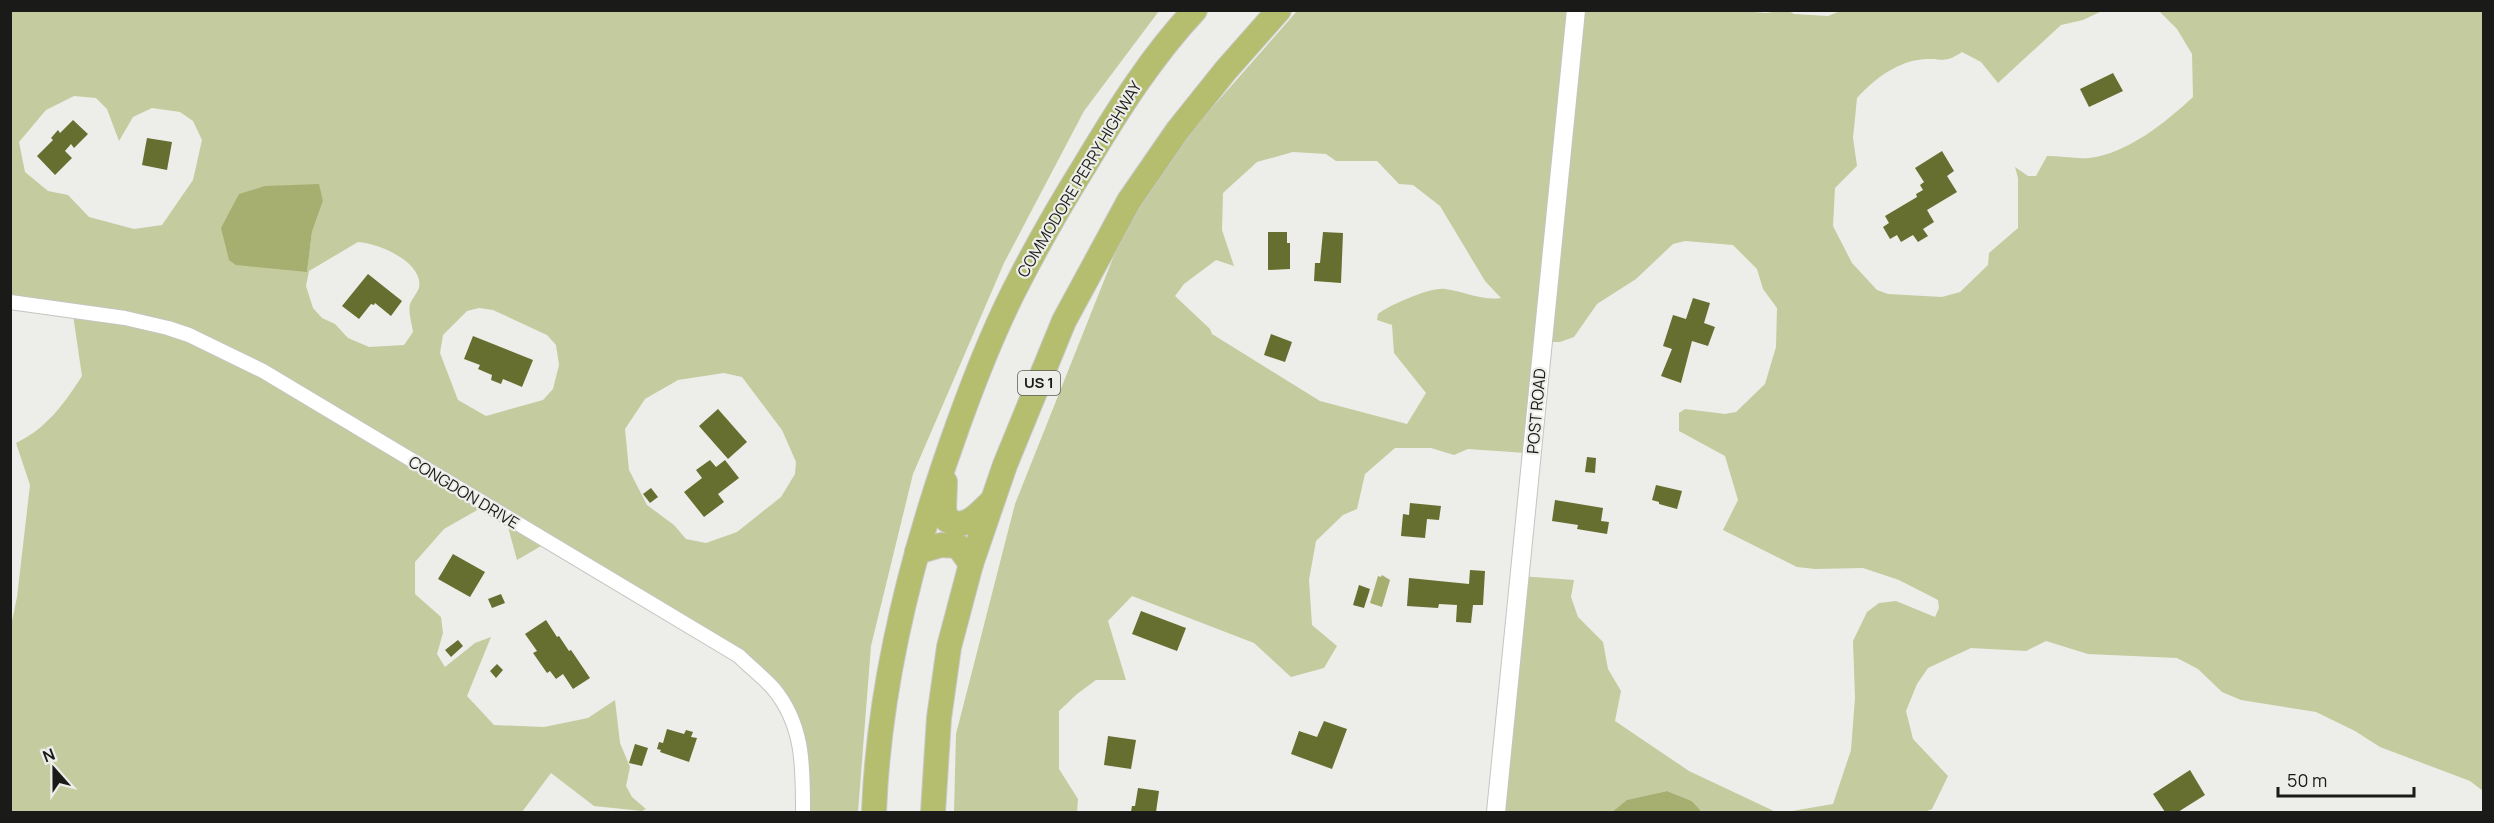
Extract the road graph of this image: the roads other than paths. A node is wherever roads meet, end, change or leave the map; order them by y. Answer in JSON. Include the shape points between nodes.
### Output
{"nodes":[{"id":1,"x":1195,"y":10,"type":"edge"},
{"id":2,"x":1279,"y":10,"type":"edge"},
{"id":3,"x":1576,"y":10,"type":"edge"},
{"id":4,"x":10,"y":302,"type":"edge"},
{"id":5,"x":944,"y":465,"type":"junction"},
{"id":6,"x":993,"y":501,"type":"junction"},
{"id":7,"x":917,"y":552,"type":"junction"},
{"id":8,"x":971,"y":564,"type":"junction"},
{"id":9,"x":803,"y":813,"type":"edge"},
{"id":10,"x":874,"y":813,"type":"edge"},
{"id":11,"x":933,"y":813,"type":"edge"},
{"id":12,"x":1496,"y":813,"type":"edge"}],
"edges":[{"from":1,"to":5,"type":"highway","name":"COMMODORE PERRY HIGHWAY","via":[[1133,86],[1047,228],[982,360]]},
{"from":2,"to":6,"type":"highway","number":"US 1","via":[[1192,113],[1129,201],[1064,321]]},
{"from":3,"to":12,"type":"street","name":"POST ROAD"},
{"from":4,"to":9,"type":"street","name":"CONGDON DRIVE","via":[[126,318],[189,335],[263,372],[739,656],[773,688],[793,719],[802,755]]},
{"from":5,"to":6,"type":"highway","via":[[947,520],[961,525],[971,521]]},
{"from":5,"to":7,"type":"highway","name":"COMMODORE PERRY HIGHWAY"},
{"from":6,"to":8,"type":"highway","number":"US 1"},
{"from":7,"to":8,"type":"highway","via":[[941,545],[958,546]]},
{"from":7,"to":10,"type":"highway","name":"COMMODORE PERRY HIGHWAY","via":[[888,678]]},
{"from":8,"to":11,"type":"highway","number":"US 1","via":[[949,647],[939,718]]}]}
